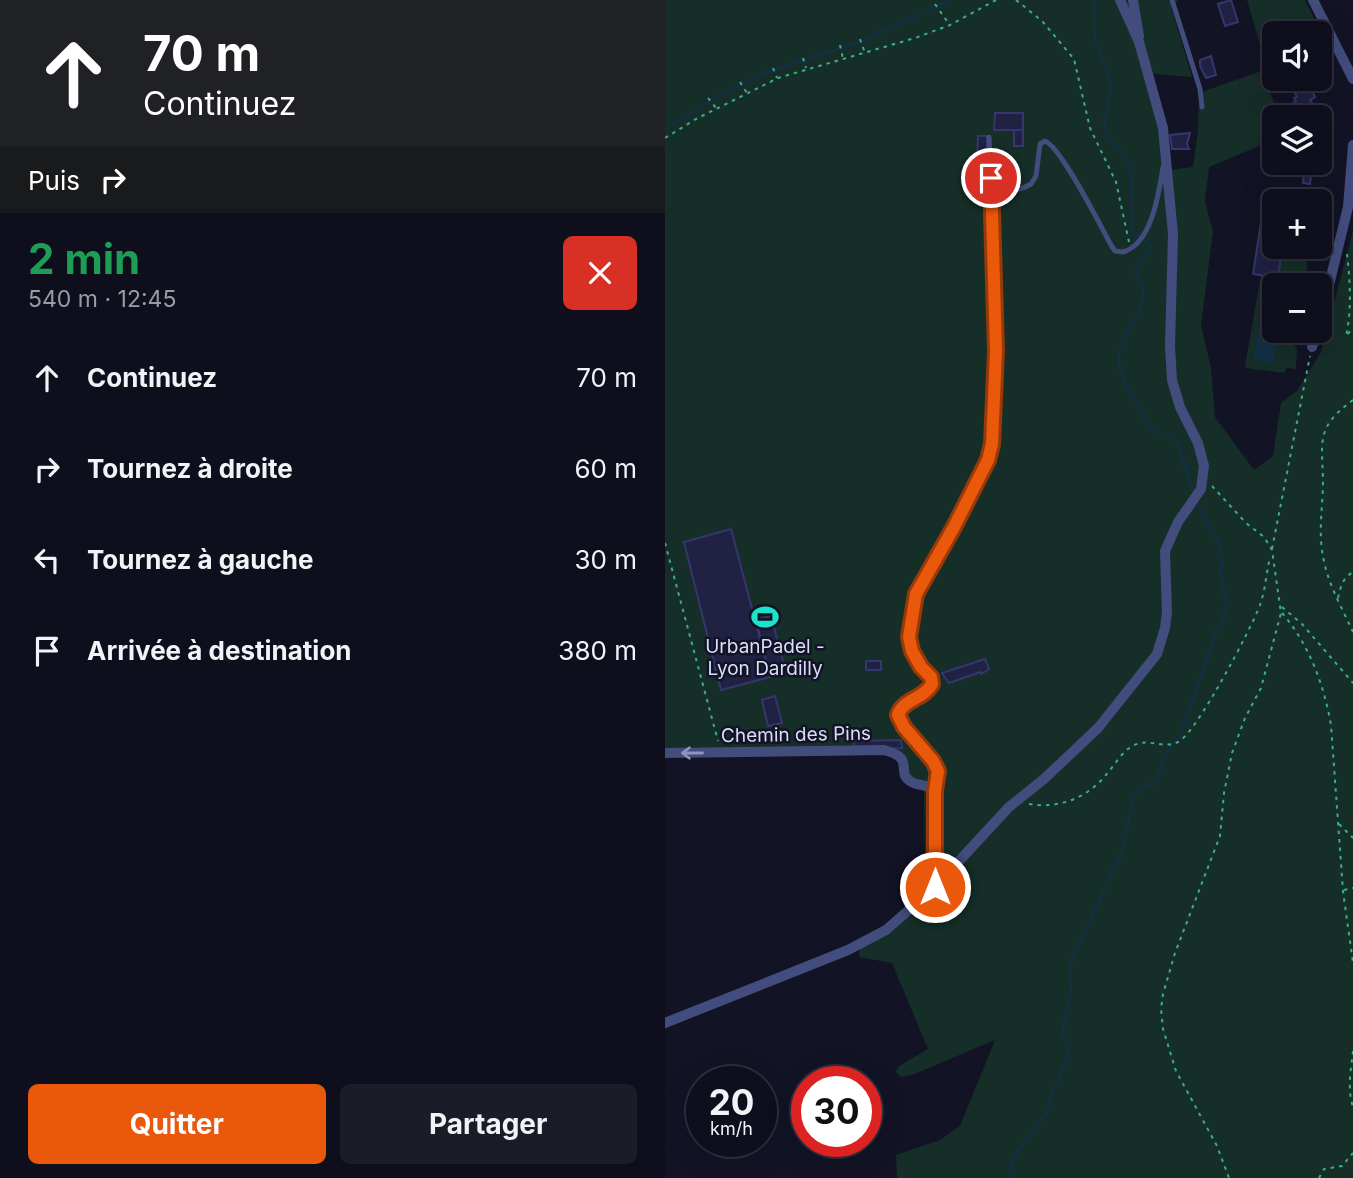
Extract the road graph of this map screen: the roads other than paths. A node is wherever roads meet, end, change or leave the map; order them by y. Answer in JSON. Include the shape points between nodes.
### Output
{"nodes":[{"id":1,"x":1120,"y":0,"type":"edge"},
{"id":2,"x":1133,"y":0,"type":"edge"},
{"id":3,"x":1172,"y":0,"type":"edge"},
{"id":4,"x":1313,"y":0,"type":"edge"},
{"id":5,"x":1139,"y":42,"type":"junction"},
{"id":6,"x":1353,"y":79,"type":"edge"},
{"id":7,"x":1202,"y":107,"type":"dead end"},
{"id":8,"x":989,"y":137,"type":"dead end"},
{"id":9,"x":1353,"y":145,"type":"edge"},
{"id":10,"x":1165,"y":157,"type":"junction"},
{"id":11,"x":992,"y":185,"type":"junction"},
{"id":12,"x":1332,"y":273,"type":"edge"},
{"id":13,"x":1314,"y":343,"type":"edge"},
{"id":14,"x":1312,"y":347,"type":"road end"},
{"id":15,"x":665,"y":753,"type":"edge"},
{"id":16,"x":935,"y":791,"type":"junction"},
{"id":17,"x":935,"y":887,"type":"junction"},
{"id":18,"x":665,"y":1023,"type":"edge"}],
"edges":[{"from":1,"to":5,"type":"street"},
{"from":2,"to":5,"type":"street"},
{"from":3,"to":7,"type":"lane"},
{"from":4,"to":6,"type":"street"},
{"from":5,"to":10,"type":"street","via":[[1163,128]]},
{"from":8,"to":11,"type":"lane"},
{"from":9,"to":12,"type":"street","via":[[1348,207]]},
{"from":10,"to":11,"type":"lane","via":[[1144,234],[1131,250],[1123,252],[1115,251],[1050,143],[1040,144],[1037,176],[1031,184],[1011,191]]},
{"from":10,"to":17,"type":"street","via":[[1173,234],[1171,370],[1177,398],[1198,443],[1203,483],[1165,551],[1167,612],[1157,654],[1098,728],[1018,799]]},
{"from":11,"to":16,"type":"lane","via":[[996,351],[992,444],[988,460],[916,594],[909,637],[932,684],[926,693],[903,705],[898,715],[938,771]]},
{"from":13,"to":14,"type":"street"},
{"from":16,"to":15,"type":"street","name":"Chemin des Pins","one_way":true,"via":[[912,783],[905,777],[904,761],[884,750]]},
{"from":16,"to":17,"type":"street"},
{"from":17,"to":18,"type":"street","via":[[871,939]]}]}
